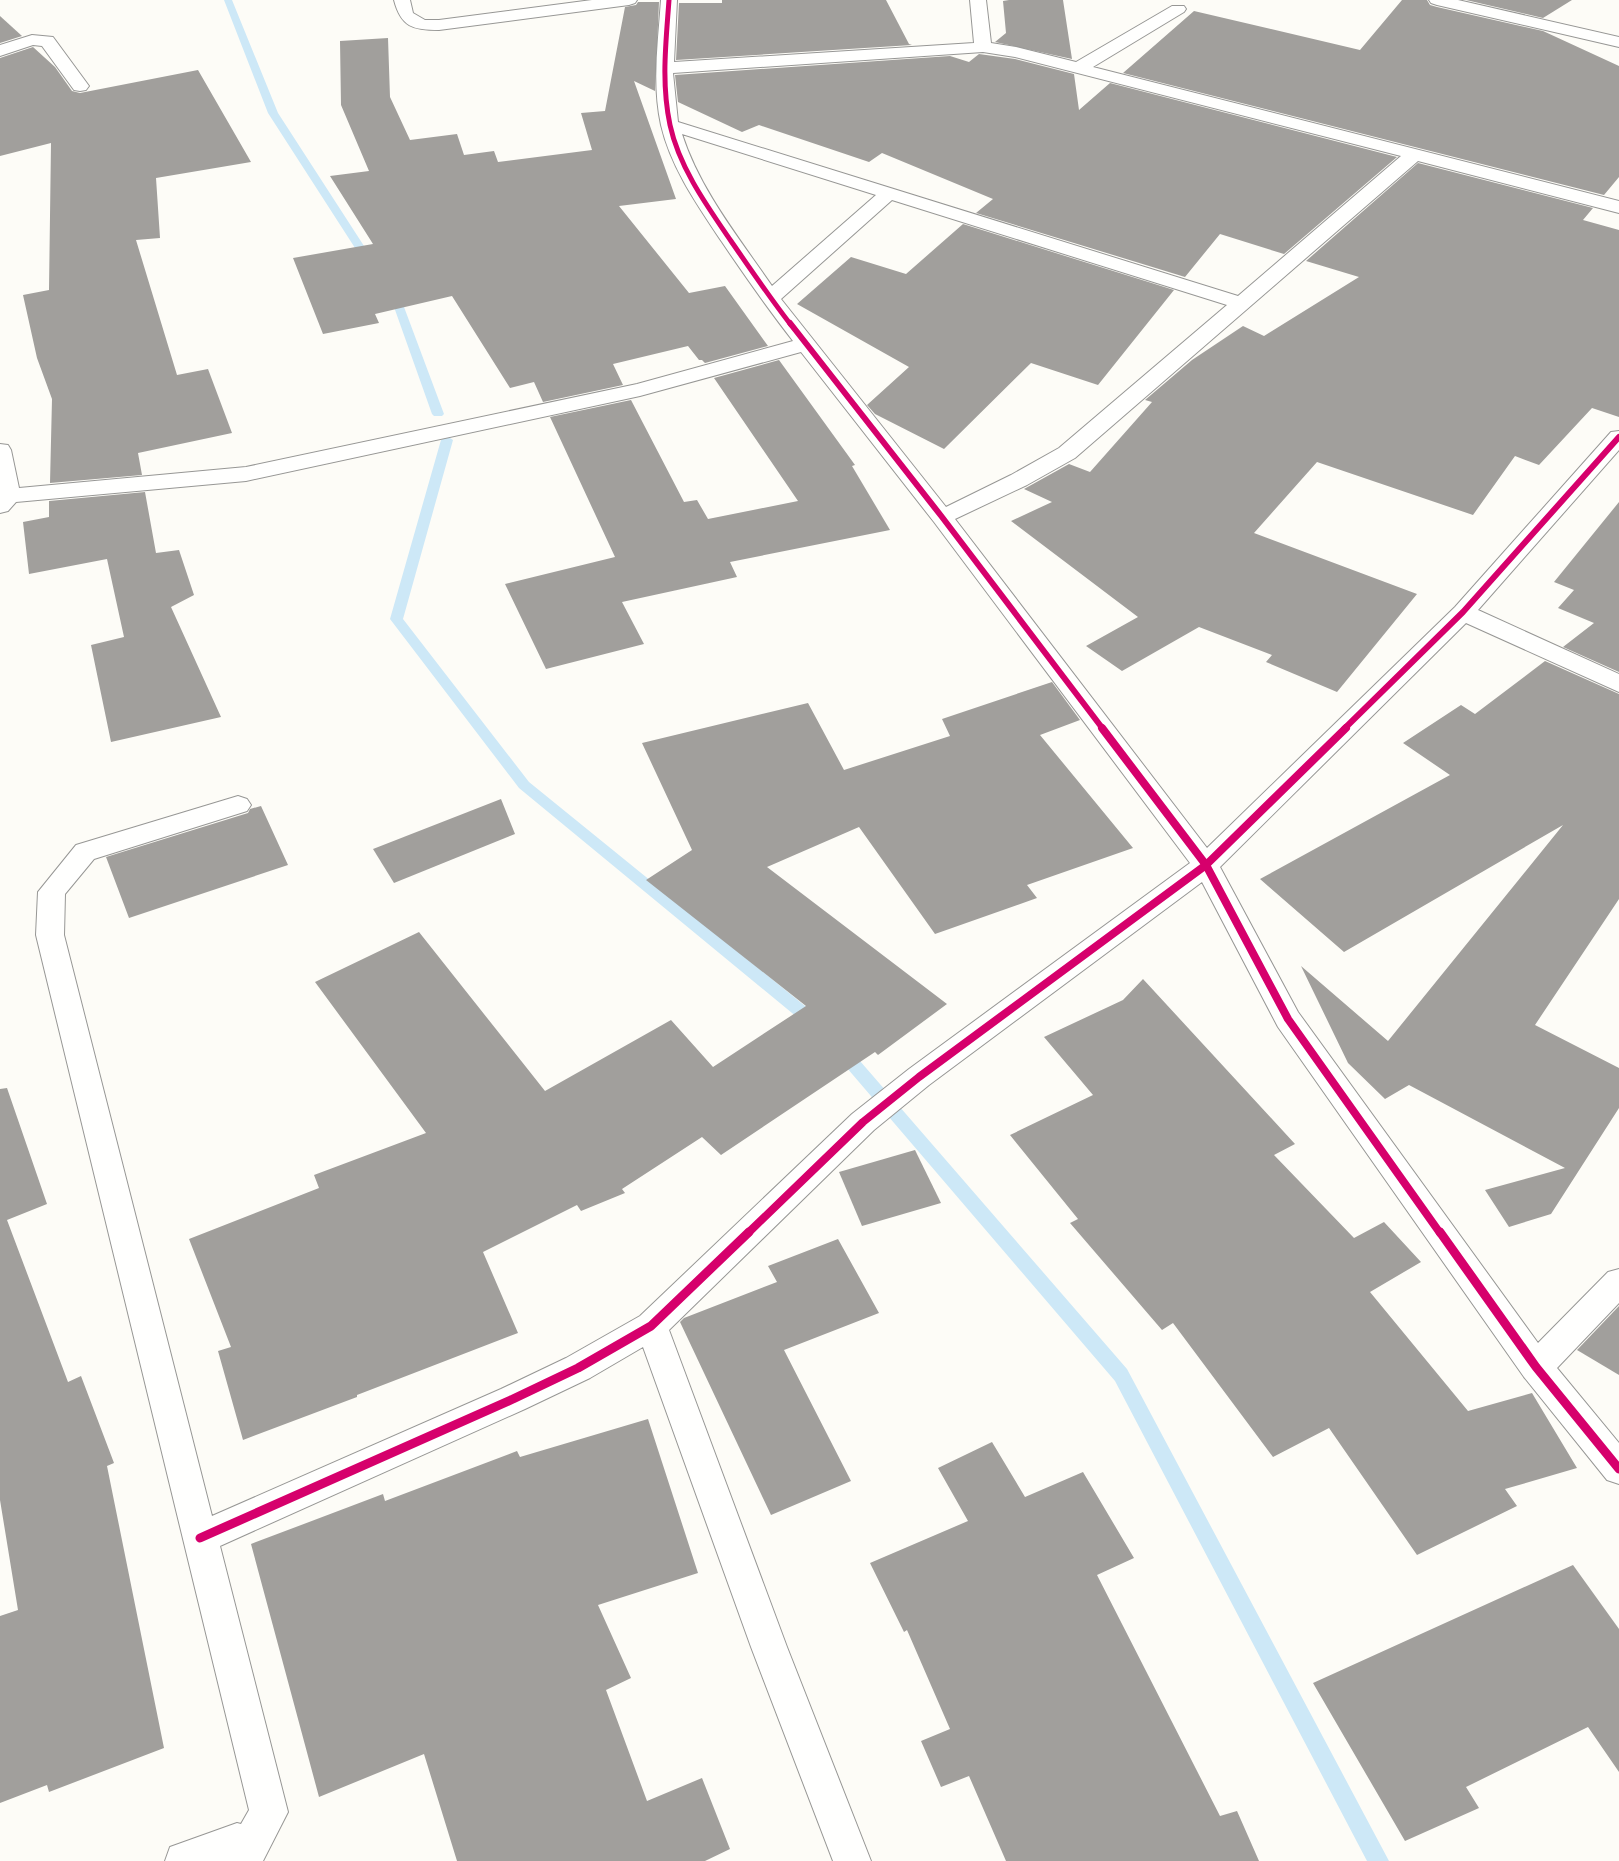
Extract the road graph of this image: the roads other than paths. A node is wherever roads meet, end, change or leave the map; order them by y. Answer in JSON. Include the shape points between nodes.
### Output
{"nodes":[{"id":1,"x":402,"y":0,"type":"edge"},
{"id":2,"x":629,"y":0,"type":"edge"},
{"id":3,"x":669,"y":0,"type":"edge"},
{"id":4,"x":978,"y":0,"type":"edge"},
{"id":5,"x":1437,"y":0,"type":"edge"},
{"id":6,"x":1178,"y":9,"type":"dead end"},
{"id":7,"x":1619,"y":42,"type":"edge"},
{"id":8,"x":983,"y":47,"type":"junction"},
{"id":9,"x":0,"y":52,"type":"edge"},
{"id":10,"x":665,"y":68,"type":"junction"},
{"id":11,"x":1079,"y":68,"type":"junction"},
{"id":12,"x":80,"y":86,"type":"dead end"},
{"id":13,"x":670,"y":125,"type":"junction"},
{"id":14,"x":1416,"y":154,"type":"junction"},
{"id":15,"x":889,"y":193,"type":"junction"},
{"id":16,"x":1619,"y":207,"type":"edge"},
{"id":17,"x":770,"y":298,"type":"junction"},
{"id":18,"x":1242,"y":302,"type":"junction"},
{"id":19,"x":806,"y":344,"type":"junction"},
{"id":20,"x":1619,"y":437,"type":"edge"},
{"id":21,"x":0,"y":450,"type":"edge"},
{"id":22,"x":4,"y":501,"type":"edge"},
{"id":23,"x":942,"y":517,"type":"junction"},
{"id":24,"x":1463,"y":612,"type":"junction"},
{"id":25,"x":1619,"y":684,"type":"edge"},
{"id":26,"x":238,"y":805,"type":"dead end"},
{"id":27,"x":1206,"y":865,"type":"junction"},
{"id":28,"x":1619,"y":1282,"type":"edge"},
{"id":29,"x":651,"y":1326,"type":"junction"},
{"id":30,"x":1536,"y":1367,"type":"junction"},
{"id":31,"x":1619,"y":1469,"type":"edge"},
{"id":32,"x":200,"y":1538,"type":"junction"},
{"id":33,"x":184,"y":1861,"type":"edge"},
{"id":34,"x":234,"y":1861,"type":"edge"},
{"id":35,"x":242,"y":1861,"type":"edge"},
{"id":36,"x":852,"y":1861,"type":"edge"}],
"edges":[{"from":1,"to":2,"type":"street","via":[[406,15],[422,25],[439,25]]},
{"from":3,"to":10,"type":"street"},
{"from":4,"to":8,"type":"street"},
{"from":5,"to":7,"type":"street"},
{"from":6,"to":11,"type":"street"},
{"from":8,"to":10,"type":"street"},
{"from":8,"to":11,"type":"street"},
{"from":9,"to":12,"type":"street","via":[[32,40],[47,42]]},
{"from":10,"to":13,"type":"street"},
{"from":11,"to":14,"type":"street"},
{"from":13,"to":15,"type":"street"},
{"from":13,"to":17,"type":"street","via":[[681,160],[714,216]]},
{"from":14,"to":16,"type":"street"},
{"from":14,"to":18,"type":"street"},
{"from":15,"to":17,"type":"street"},
{"from":15,"to":18,"type":"street"},
{"from":17,"to":19,"type":"street"},
{"from":18,"to":23,"type":"street","via":[[1067,453],[1020,480]]},
{"from":19,"to":22,"type":"street","via":[[640,390],[246,474]]},
{"from":19,"to":23,"type":"street"},
{"from":20,"to":24,"type":"street"},
{"from":21,"to":22,"type":"street"},
{"from":23,"to":27,"type":"street"},
{"from":24,"to":25,"type":"street"},
{"from":24,"to":27,"type":"street"},
{"from":26,"to":32,"type":"street","via":[[85,852],[52,892],[50,935]]},
{"from":27,"to":29,"type":"street","via":[[863,1122]]},
{"from":27,"to":30,"type":"street","via":[[1288,1019]]},
{"from":28,"to":30,"type":"street"},
{"from":29,"to":32,"type":"street","via":[[578,1368],[521,1395]]},
{"from":29,"to":36,"type":"street"},
{"from":30,"to":31,"type":"street"},
{"from":32,"to":35,"type":"street","via":[[269,1812]]},
{"from":33,"to":34,"type":"street","via":[[237,1842]]}]}
